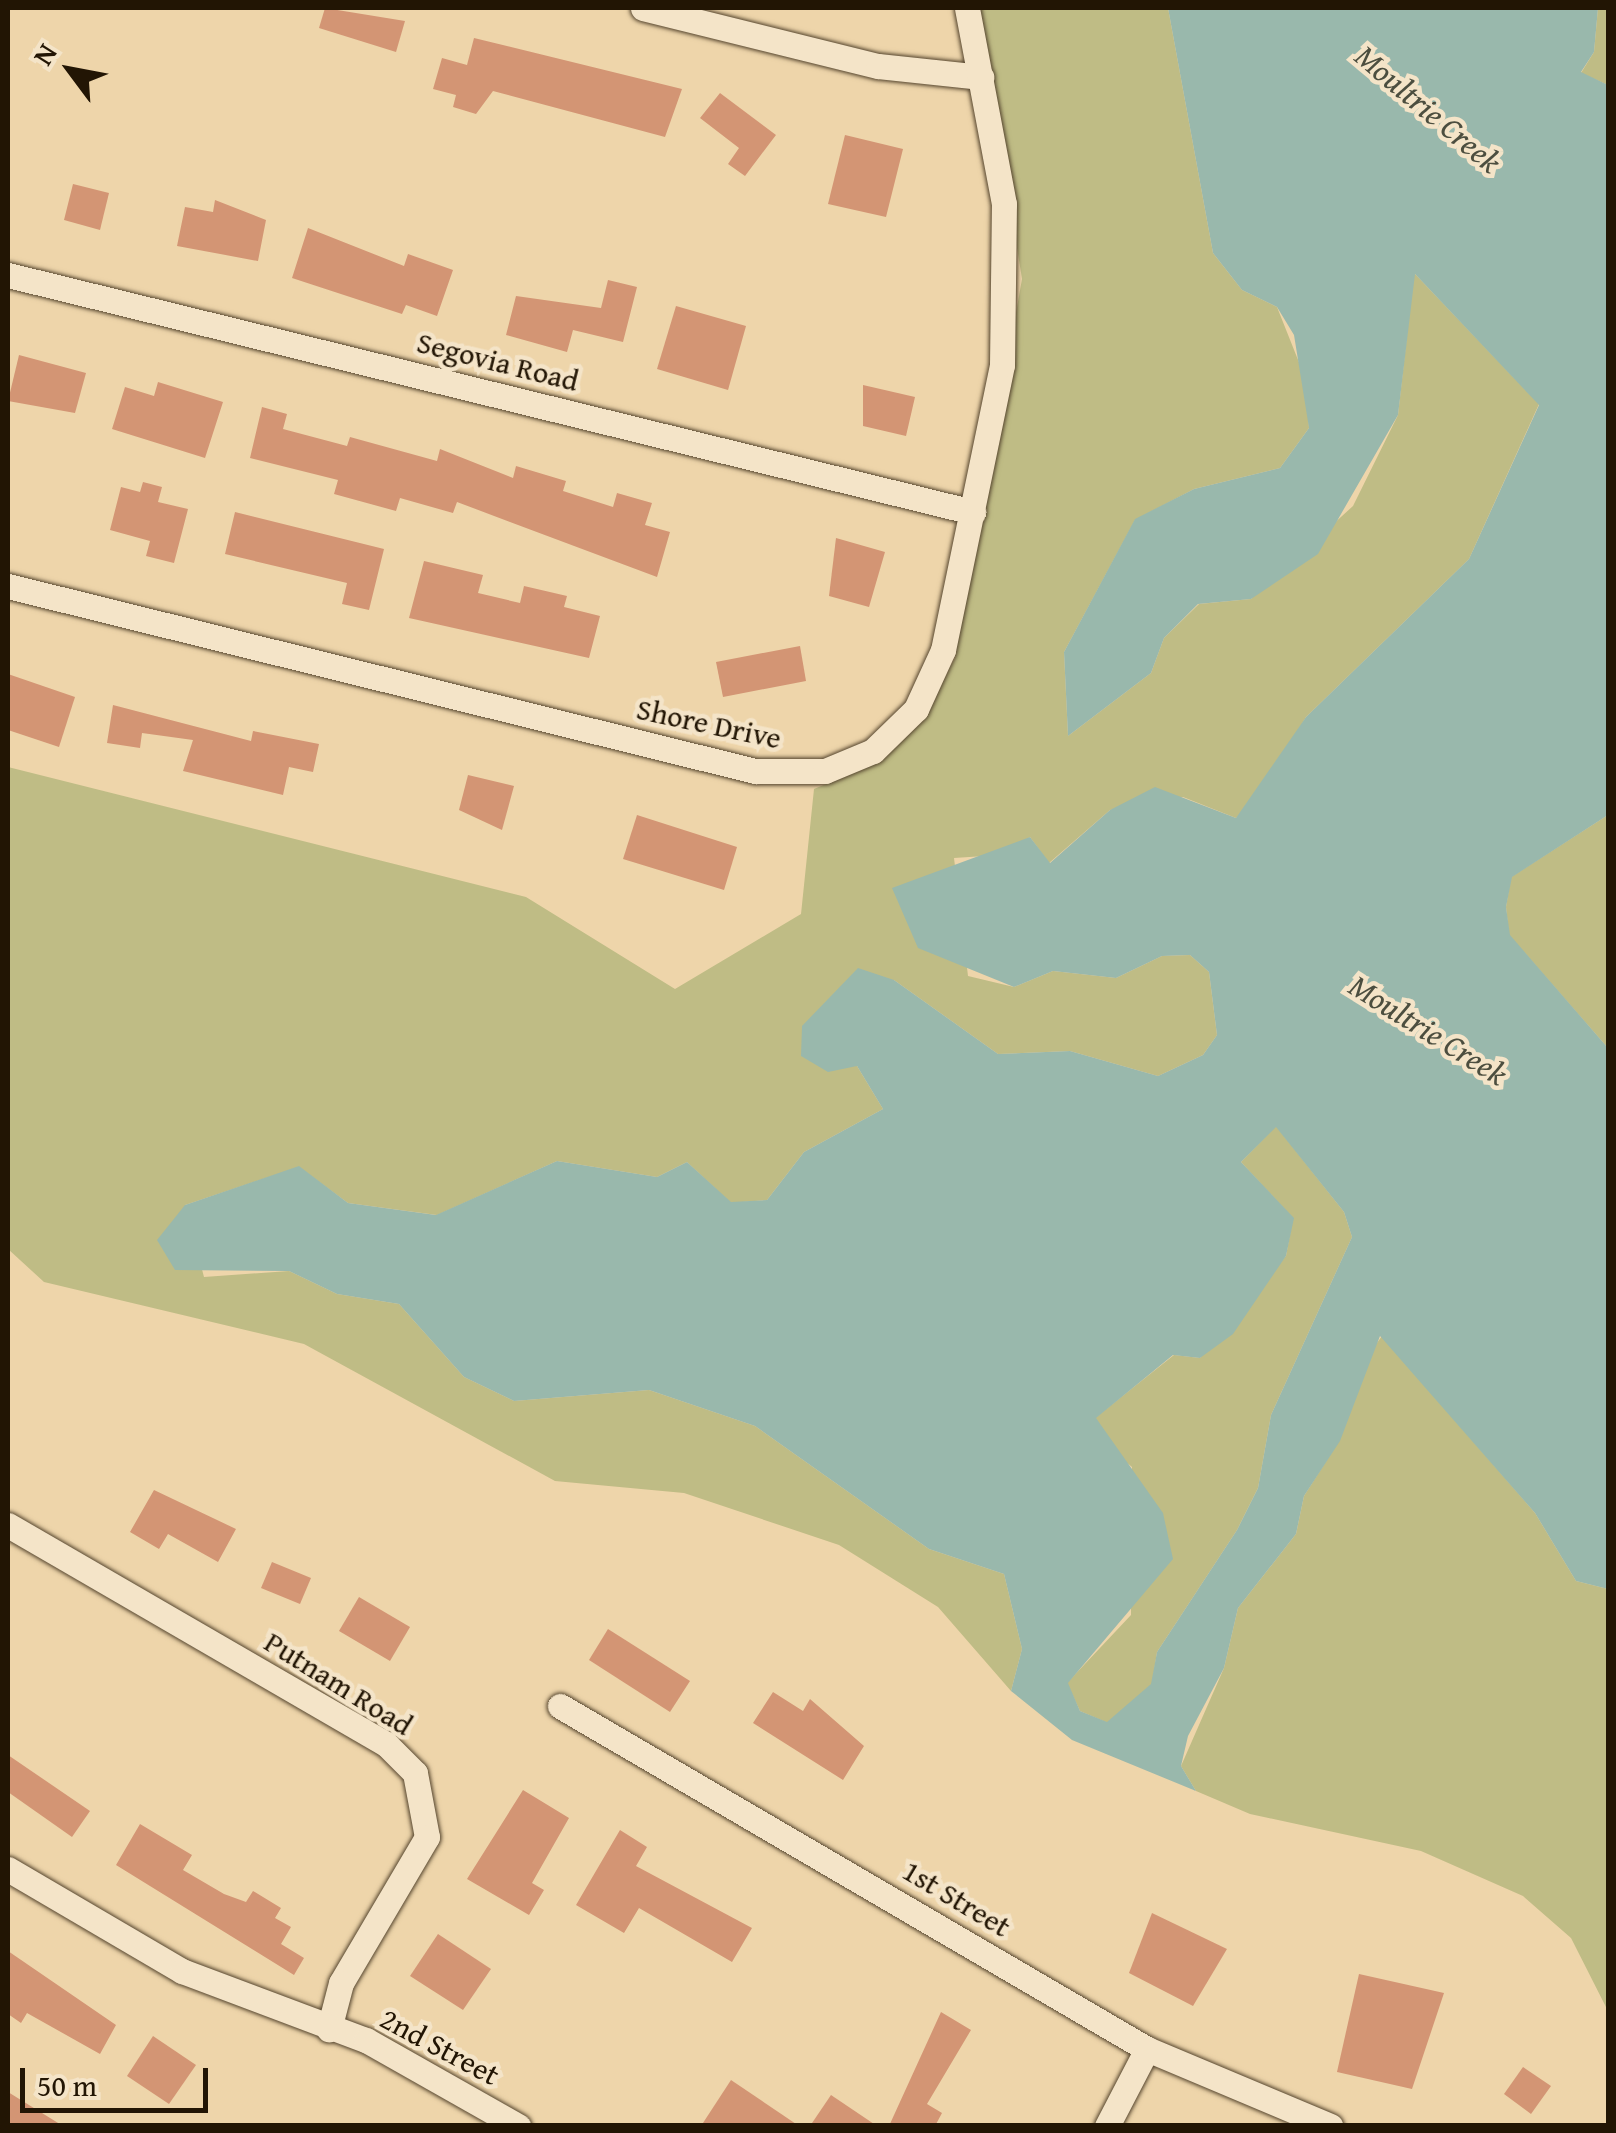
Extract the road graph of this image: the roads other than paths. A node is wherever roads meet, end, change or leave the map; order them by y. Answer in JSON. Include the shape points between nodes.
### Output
{"nodes":[{"id":1,"x":643,"y":8,"type":"edge"},
{"id":2,"x":967,"y":8,"type":"edge"},
{"id":3,"x":981,"y":77,"type":"junction"},
{"id":4,"x":8,"y":275,"type":"edge"},
{"id":5,"x":973,"y":512,"type":"junction"},
{"id":6,"x":8,"y":586,"type":"edge"},
{"id":7,"x":8,"y":1525,"type":"edge"},
{"id":8,"x":560,"y":1706,"type":"dead end"},
{"id":9,"x":8,"y":1868,"type":"edge"},
{"id":10,"x":330,"y":2028,"type":"junction"},
{"id":11,"x":1147,"y":2049,"type":"junction"},
{"id":12,"x":518,"y":2126,"type":"edge"},
{"id":13,"x":1106,"y":2126,"type":"edge"},
{"id":14,"x":1330,"y":2126,"type":"edge"}],
"edges":[{"from":1,"to":3,"type":"street","via":[[878,66]]},
{"from":2,"to":3,"type":"street","name":"Shore Drive"},
{"from":3,"to":5,"type":"street","name":"Shore Drive","via":[[1009,277]]},
{"from":4,"to":5,"type":"street","name":"Segovia Road"},
{"from":5,"to":6,"type":"street","name":"Shore Drive","via":[[944,650],[916,709],[873,751],[807,774],[756,771]]},
{"from":7,"to":10,"type":"street","name":"Putnam Road","via":[[386,1744],[414,1773],[426,1837],[341,1983]]},
{"from":8,"to":11,"type":"street","name":"1st Street"},
{"from":9,"to":10,"type":"street","via":[[252,2003]]},
{"from":10,"to":12,"type":"street","name":"2nd Street","via":[[408,2060]]},
{"from":11,"to":13,"type":"street"},
{"from":11,"to":14,"type":"street","name":"1st Street"}]}
